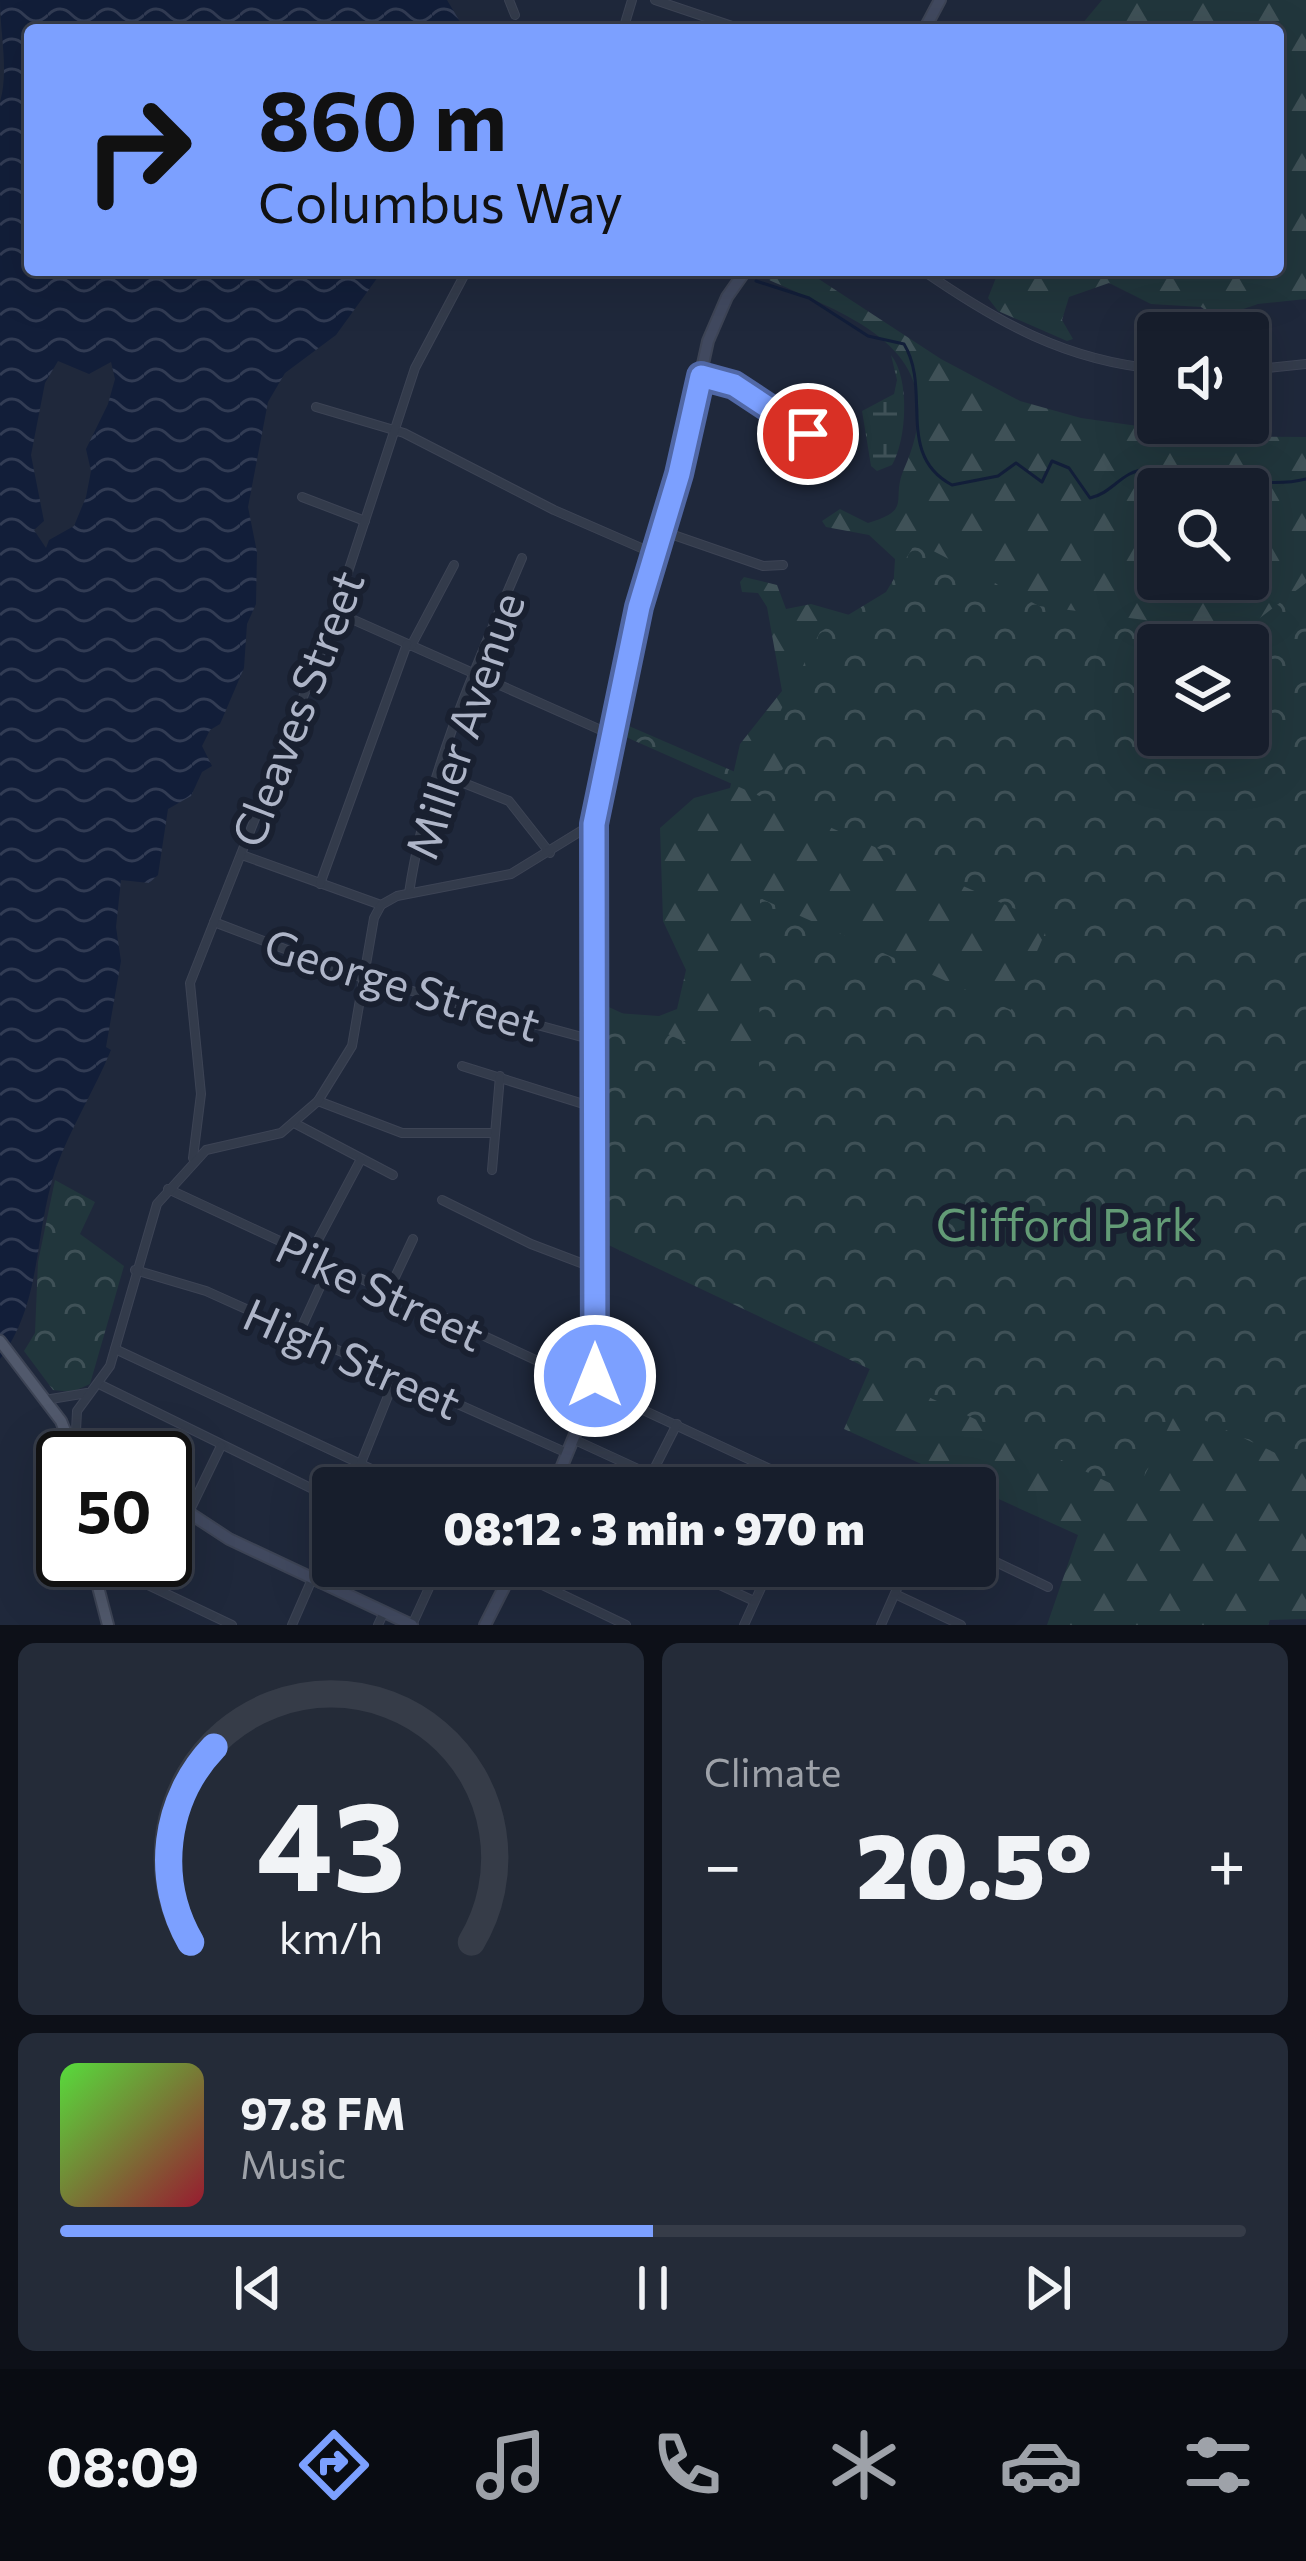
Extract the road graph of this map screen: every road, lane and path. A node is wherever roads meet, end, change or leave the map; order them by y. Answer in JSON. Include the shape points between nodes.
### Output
{"nodes":[{"id":1,"x":509,"y":0,"type":"edge"},
{"id":2,"x":655,"y":0,"type":"edge"},
{"id":3,"x":514,"y":15,"type":"dead end"},
{"id":4,"x":726,"y":24,"type":"edge"},
{"id":5,"x":463,"y":276,"type":"edge"},
{"id":6,"x":742,"y":276,"type":"edge"},
{"id":7,"x":931,"y":276,"type":"edge"},
{"id":8,"x":1306,"y":364,"type":"edge"},
{"id":9,"x":1137,"y":366,"type":"edge"},
{"id":10,"x":1269,"y":368,"type":"edge"},
{"id":11,"x":701,"y":376,"type":"junction"},
{"id":12,"x":316,"y":406,"type":"dead end"},
{"id":13,"x":394,"y":431,"type":"junction"},
{"id":14,"x":826,"y":451,"type":"dead end"},
{"id":15,"x":302,"y":497,"type":"dead end"},
{"id":16,"x":365,"y":521,"type":"junction"},
{"id":17,"x":662,"y":531,"type":"junction"},
{"id":18,"x":655,"y":554,"type":"junction"},
{"id":19,"x":522,"y":558,"type":"dead end"},
{"id":20,"x":783,"y":565,"type":"dead end"},
{"id":21,"x":454,"y":566,"type":"dead end"},
{"id":22,"x":336,"y":612,"type":"junction"},
{"id":23,"x":409,"y":645,"type":"junction"},
{"id":24,"x":473,"y":674,"type":"junction"},
{"id":25,"x":611,"y":735,"type":"junction"},
{"id":26,"x":441,"y":774,"type":"junction"},
{"id":27,"x":594,"y":824,"type":"junction"},
{"id":28,"x":550,"y":854,"type":"junction"},
{"id":29,"x":241,"y":855,"type":"junction"},
{"id":30,"x":320,"y":884,"type":"junction"},
{"id":31,"x":409,"y":893,"type":"junction"},
{"id":32,"x":381,"y":905,"type":"junction"},
{"id":33,"x":214,"y":922,"type":"junction"},
{"id":34,"x":362,"y":977,"type":"junction"},
{"id":35,"x":593,"y":1040,"type":"junction"},
{"id":36,"x":462,"y":1066,"type":"dead end"},
{"id":37,"x":500,"y":1076,"type":"junction"},
{"id":38,"x":318,"y":1101,"type":"junction"},
{"id":39,"x":593,"y":1107,"type":"junction"},
{"id":40,"x":296,"y":1124,"type":"junction"},
{"id":41,"x":495,"y":1133,"type":"junction"},
{"id":42,"x":193,"y":1159,"type":"junction"},
{"id":43,"x":360,"y":1161,"type":"junction"},
{"id":44,"x":492,"y":1170,"type":"dead end"},
{"id":45,"x":393,"y":1175,"type":"dead end"},
{"id":46,"x":168,"y":1189,"type":"junction"},
{"id":47,"x":442,"y":1201,"type":"dead end"},
{"id":48,"x":413,"y":1239,"type":"dead end"},
{"id":49,"x":310,"y":1256,"type":"junction"},
{"id":50,"x":330,"y":1265,"type":"junction"},
{"id":51,"x":594,"y":1268,"type":"junction"},
{"id":52,"x":134,"y":1270,"type":"junction"},
{"id":53,"x":388,"y":1292,"type":"junction"},
{"id":54,"x":299,"y":1334,"type":"junction"},
{"id":55,"x":0,"y":1341,"type":"edge"},
{"id":56,"x":115,"y":1348,"type":"junction"},
{"id":57,"x":396,"y":1376,"type":"junction"},
{"id":58,"x":99,"y":1384,"type":"junction"},
{"id":59,"x":595,"y":1388,"type":"junction"},
{"id":60,"x":88,"y":1393,"type":"junction"},
{"id":61,"x":45,"y":1400,"type":"junction"},
{"id":62,"x":677,"y":1424,"type":"junction"},
{"id":63,"x":62,"y":1431,"type":"edge"},
{"id":64,"x":74,"y":1431,"type":"edge"},
{"id":65,"x":575,"y":1441,"type":"junction"},
{"id":66,"x":221,"y":1446,"type":"junction"},
{"id":67,"x":568,"y":1454,"type":"junction"},
{"id":68,"x":361,"y":1463,"type":"junction"},
{"id":69,"x":359,"y":1467,"type":"edge"},
{"id":70,"x":369,"y":1467,"type":"edge"},
{"id":71,"x":562,"y":1467,"type":"edge"},
{"id":72,"x":766,"y":1467,"type":"edge"},
{"id":73,"x":312,"y":1489,"type":"edge"},
{"id":74,"x":192,"y":1506,"type":"edge"},
{"id":75,"x":192,"y":1516,"type":"edge"},
{"id":76,"x":996,"y":1562,"type":"edge"},
{"id":77,"x":312,"y":1578,"type":"edge"},
{"id":78,"x":312,"y":1581,"type":"edge"},
{"id":79,"x":98,"y":1587,"type":"edge"},
{"id":80,"x":152,"y":1587,"type":"edge"},
{"id":81,"x":330,"y":1587,"type":"edge"},
{"id":82,"x":429,"y":1587,"type":"edge"},
{"id":83,"x":505,"y":1587,"type":"edge"},
{"id":84,"x":541,"y":1587,"type":"edge"},
{"id":85,"x":729,"y":1587,"type":"edge"},
{"id":86,"x":761,"y":1587,"type":"edge"},
{"id":87,"x":898,"y":1587,"type":"edge"},
{"id":88,"x":1048,"y":1587,"type":"dead end"},
{"id":89,"x":895,"y":1594,"type":"junction"},
{"id":90,"x":754,"y":1601,"type":"junction"},
{"id":91,"x":384,"y":1612,"type":"junction"},
{"id":92,"x":748,"y":1624,"type":"edge"},
{"id":93,"x":108,"y":1625,"type":"edge"},
{"id":94,"x":232,"y":1625,"type":"edge"},
{"id":95,"x":292,"y":1625,"type":"edge"},
{"id":96,"x":378,"y":1625,"type":"edge"},
{"id":97,"x":412,"y":1625,"type":"edge"},
{"id":98,"x":485,"y":1625,"type":"edge"},
{"id":99,"x":626,"y":1625,"type":"edge"},
{"id":100,"x":881,"y":1625,"type":"edge"},
{"id":101,"x":961,"y":1625,"type":"edge"}],
"edges":[{"from":1,"to":3,"type":"street"},
{"from":2,"to":4,"type":"street"},
{"from":5,"to":13,"type":"street","name":"Cleaves Street","via":[[419,358]]},
{"from":6,"to":11,"type":"main road","via":[[718,314]]},
{"from":7,"to":9,"type":"street","via":[[1045,344]]},
{"from":8,"to":10,"type":"street"},
{"from":11,"to":14,"type":"street","via":[[790,417]]},
{"from":11,"to":17,"type":"main road"},
{"from":12,"to":13,"type":"street"},
{"from":13,"to":16,"type":"street","name":"Cleaves Street"},
{"from":13,"to":18,"type":"street"},
{"from":15,"to":16,"type":"street"},
{"from":16,"to":22,"type":"street","name":"Cleaves Street"},
{"from":17,"to":18,"type":"main road"},
{"from":17,"to":20,"type":"street","via":[[763,566]]},
{"from":18,"to":25,"type":"main road"},
{"from":19,"to":24,"type":"street","name":"Miller Avenue"},
{"from":21,"to":23,"type":"street"},
{"from":22,"to":23,"type":"street"},
{"from":22,"to":29,"type":"street","name":"Cleaves Street"},
{"from":23,"to":24,"type":"street"},
{"from":23,"to":30,"type":"street"},
{"from":24,"to":25,"type":"street"},
{"from":24,"to":26,"type":"street","name":"Miller Avenue"},
{"from":25,"to":27,"type":"main road"},
{"from":26,"to":28,"type":"street","via":[[508,801]]},
{"from":26,"to":31,"type":"street","name":"Miller Avenue"},
{"from":27,"to":28,"type":"street"},
{"from":27,"to":35,"type":"main road"},
{"from":28,"to":31,"type":"street","via":[[490,881]]},
{"from":29,"to":30,"type":"street"},
{"from":29,"to":33,"type":"street","name":"Cleaves Street"},
{"from":30,"to":32,"type":"street"},
{"from":31,"to":32,"type":"street"},
{"from":32,"to":34,"type":"street"},
{"from":33,"to":34,"type":"street","name":"George Street"},
{"from":33,"to":42,"type":"street","name":"Cleaves Street","via":[[188,992],[201,1085]]},
{"from":34,"to":35,"type":"street","name":"George Street"},
{"from":34,"to":38,"type":"street","via":[[352,1046]]},
{"from":35,"to":39,"type":"main road"},
{"from":36,"to":37,"type":"street"},
{"from":37,"to":39,"type":"street"},
{"from":37,"to":41,"type":"street"},
{"from":38,"to":40,"type":"street"},
{"from":38,"to":41,"type":"street","via":[[401,1133]]},
{"from":39,"to":51,"type":"main road"},
{"from":40,"to":42,"type":"street"},
{"from":40,"to":43,"type":"street"},
{"from":41,"to":44,"type":"street"},
{"from":42,"to":46,"type":"street"},
{"from":43,"to":45,"type":"street"},
{"from":43,"to":49,"type":"street"},
{"from":46,"to":49,"type":"street","name":"Pike Street"},
{"from":46,"to":52,"type":"street"},
{"from":47,"to":51,"type":"street"},
{"from":48,"to":53,"type":"street"},
{"from":49,"to":50,"type":"street","name":"Pike Street"},
{"from":50,"to":53,"type":"street","name":"Pike Street"},
{"from":50,"to":54,"type":"street"},
{"from":51,"to":59,"type":"main road"},
{"from":52,"to":54,"type":"street","name":"High Street","via":[[206,1291]]},
{"from":52,"to":56,"type":"street"},
{"from":53,"to":59,"type":"street","name":"Pike Street"},
{"from":54,"to":57,"type":"street","name":"High Street"},
{"from":55,"to":61,"type":"main road"},
{"from":56,"to":58,"type":"street"},
{"from":56,"to":68,"type":"street"},
{"from":57,"to":67,"type":"street","name":"High Street"},
{"from":57,"to":68,"type":"street"},
{"from":58,"to":60,"type":"street"},
{"from":58,"to":66,"type":"street"},
{"from":59,"to":62,"type":"street","name":"Pike Street"},
{"from":59,"to":65,"type":"main road"},
{"from":60,"to":61,"type":"street"},
{"from":60,"to":64,"type":"street"},
{"from":61,"to":63,"type":"main road"},
{"from":62,"to":65,"type":"street","via":[[651,1475]]},
{"from":62,"to":72,"type":"street","name":"Pike Street"},
{"from":65,"to":67,"type":"main road"},
{"from":66,"to":73,"type":"street"},
{"from":66,"to":74,"type":"street"},
{"from":67,"to":71,"type":"main road"},
{"from":68,"to":69,"type":"street"},
{"from":68,"to":70,"type":"street"},
{"from":75,"to":77,"type":"main road"},
{"from":76,"to":88,"type":"street"},
{"from":78,"to":95,"type":"street"},
{"from":79,"to":93,"type":"main road"},
{"from":80,"to":94,"type":"street"},
{"from":81,"to":91,"type":"main road"},
{"from":82,"to":97,"type":"street"},
{"from":83,"to":98,"type":"main road"},
{"from":84,"to":99,"type":"street"},
{"from":85,"to":90,"type":"street"},
{"from":86,"to":90,"type":"street"},
{"from":87,"to":89,"type":"street"},
{"from":89,"to":100,"type":"street"},
{"from":89,"to":101,"type":"street"},
{"from":90,"to":92,"type":"street"},
{"from":91,"to":96,"type":"street"},
{"from":91,"to":97,"type":"main road"}]}
